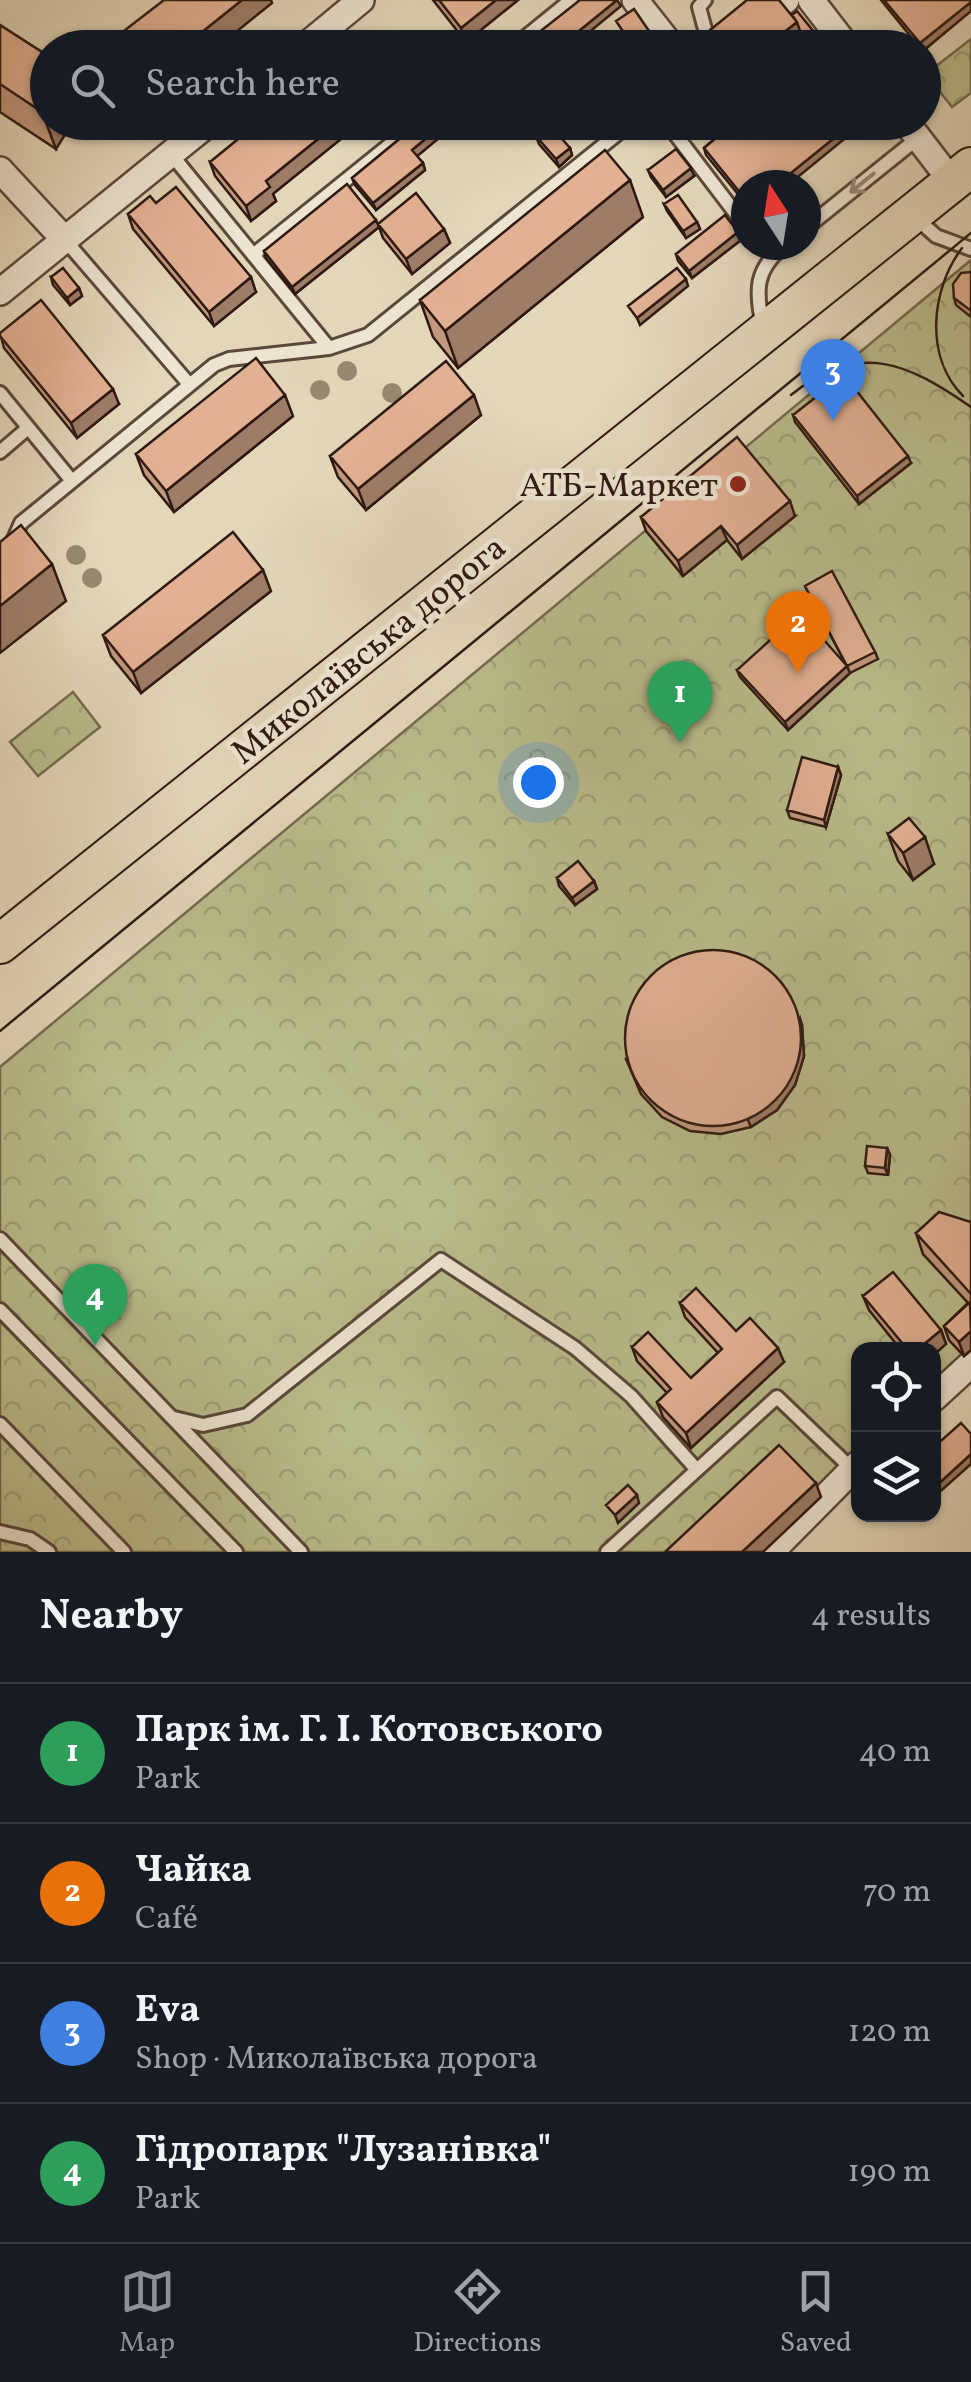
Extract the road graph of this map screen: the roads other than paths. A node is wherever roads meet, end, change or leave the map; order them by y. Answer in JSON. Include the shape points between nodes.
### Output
{"nodes":[{"id":1,"x":361,"y":0,"type":"edge"},
{"id":2,"x":571,"y":0,"type":"edge"},
{"id":3,"x":635,"y":0,"type":"edge"},
{"id":4,"x":705,"y":0,"type":"edge"},
{"id":5,"x":786,"y":0,"type":"edge"},
{"id":6,"x":811,"y":0,"type":"edge"},
{"id":7,"x":324,"y":30,"type":"edge"},
{"id":8,"x":534,"y":30,"type":"edge"},
{"id":9,"x":659,"y":30,"type":"edge"},
{"id":10,"x":705,"y":30,"type":"edge"},
{"id":11,"x":747,"y":30,"type":"edge"},
{"id":12,"x":834,"y":30,"type":"edge"},
{"id":13,"x":188,"y":140,"type":"edge"},
{"id":14,"x":396,"y":140,"type":"edge"},
{"id":15,"x":610,"y":140,"type":"edge"},
{"id":16,"x":680,"y":140,"type":"edge"},
{"id":17,"x":901,"y":140,"type":"edge"},
{"id":18,"x":923,"y":140,"type":"edge"},
{"id":19,"x":171,"y":154,"type":"junction"},
{"id":20,"x":0,"y":170,"type":"edge"},
{"id":21,"x":962,"y":174,"type":"edge"},
{"id":22,"x":731,"y":207,"type":"edge"},
{"id":23,"x":821,"y":214,"type":"edge"},
{"id":24,"x":911,"y":214,"type":"junction"},
{"id":25,"x":65,"y":240,"type":"junction"},
{"id":26,"x":971,"y":250,"type":"edge"},
{"id":27,"x":253,"y":255,"type":"junction"},
{"id":28,"x":768,"y":260,"type":"edge"},
{"id":29,"x":0,"y":292,"type":"edge"},
{"id":30,"x":765,"y":332,"type":"junction"},
{"id":31,"x":329,"y":348,"type":"junction"},
{"id":32,"x":189,"y":384,"type":"junction"},
{"id":33,"x":0,"y":393,"type":"edge"},
{"id":34,"x":28,"y":428,"type":"junction"},
{"id":35,"x":0,"y":452,"type":"edge"},
{"id":36,"x":72,"y":481,"type":"junction"},
{"id":37,"x":0,"y":571,"type":"edge"},
{"id":38,"x":0,"y":944,"type":"edge"},
{"id":39,"x":0,"y":1238,"type":"edge"},
{"id":40,"x":0,"y":1310,"type":"edge"},
{"id":41,"x":971,"y":1364,"type":"edge"},
{"id":42,"x":941,"y":1392,"type":"edge"},
{"id":43,"x":174,"y":1418,"type":"junction"},
{"id":44,"x":0,"y":1424,"type":"edge"},
{"id":45,"x":851,"y":1463,"type":"edge"},
{"id":46,"x":698,"y":1470,"type":"junction"},
{"id":47,"x":851,"y":1472,"type":"edge"},
{"id":48,"x":0,"y":1532,"type":"edge"},
{"id":49,"x":49,"y":1552,"type":"edge"},
{"id":50,"x":124,"y":1552,"type":"edge"},
{"id":51,"x":236,"y":1552,"type":"edge"},
{"id":52,"x":300,"y":1552,"type":"edge"},
{"id":53,"x":607,"y":1552,"type":"edge"},
{"id":54,"x":771,"y":1552,"type":"edge"}],
"edges":[{"from":1,"to":7,"type":"street"},
{"from":2,"to":8,"type":"lane"},
{"from":3,"to":9,"type":"street"},
{"from":4,"to":10,"type":"lane","via":[[699,8]]},
{"from":5,"to":11,"type":"street"},
{"from":6,"to":12,"type":"street"},
{"from":13,"to":19,"type":"street"},
{"from":14,"to":27,"type":"lane"},
{"from":15,"to":31,"type":"lane","via":[[383,326]]},
{"from":16,"to":22,"type":"lane"},
{"from":17,"to":23,"type":"lane","one_way":true},
{"from":18,"to":21,"type":"street"},
{"from":19,"to":25,"type":"street"},
{"from":19,"to":27,"type":"lane"},
{"from":20,"to":25,"type":"street"},
{"from":21,"to":24,"type":"main road","name":"Миколаївська дорога"},
{"from":24,"to":26,"type":"lane","via":[[936,236]]},
{"from":24,"to":30,"type":"main road","name":"Миколаївська дорога"},
{"from":25,"to":29,"type":"street"},
{"from":25,"to":32,"type":"lane"},
{"from":27,"to":31,"type":"lane"},
{"from":28,"to":30,"type":"lane","via":[[758,278]]},
{"from":30,"to":38,"type":"main road","name":"Миколаївська дорога"},
{"from":31,"to":32,"type":"lane","via":[[229,359]]},
{"from":32,"to":36,"type":"lane"},
{"from":33,"to":34,"type":"lane"},
{"from":34,"to":35,"type":"lane"},
{"from":34,"to":36,"type":"lane"},
{"from":36,"to":37,"type":"lane","via":[[21,523]]},
{"from":39,"to":43,"type":"lane"},
{"from":40,"to":51,"type":"lane"},
{"from":41,"to":42,"type":"street"},
{"from":43,"to":46,"type":"lane","via":[[203,1424],[248,1415],[440,1260],[575,1348],[631,1396]]},
{"from":43,"to":52,"type":"lane"},
{"from":44,"to":50,"type":"lane"},
{"from":45,"to":46,"type":"lane","via":[[777,1397]]},
{"from":46,"to":53,"type":"lane"},
{"from":47,"to":54,"type":"street"},
{"from":48,"to":49,"type":"lane"}]}
